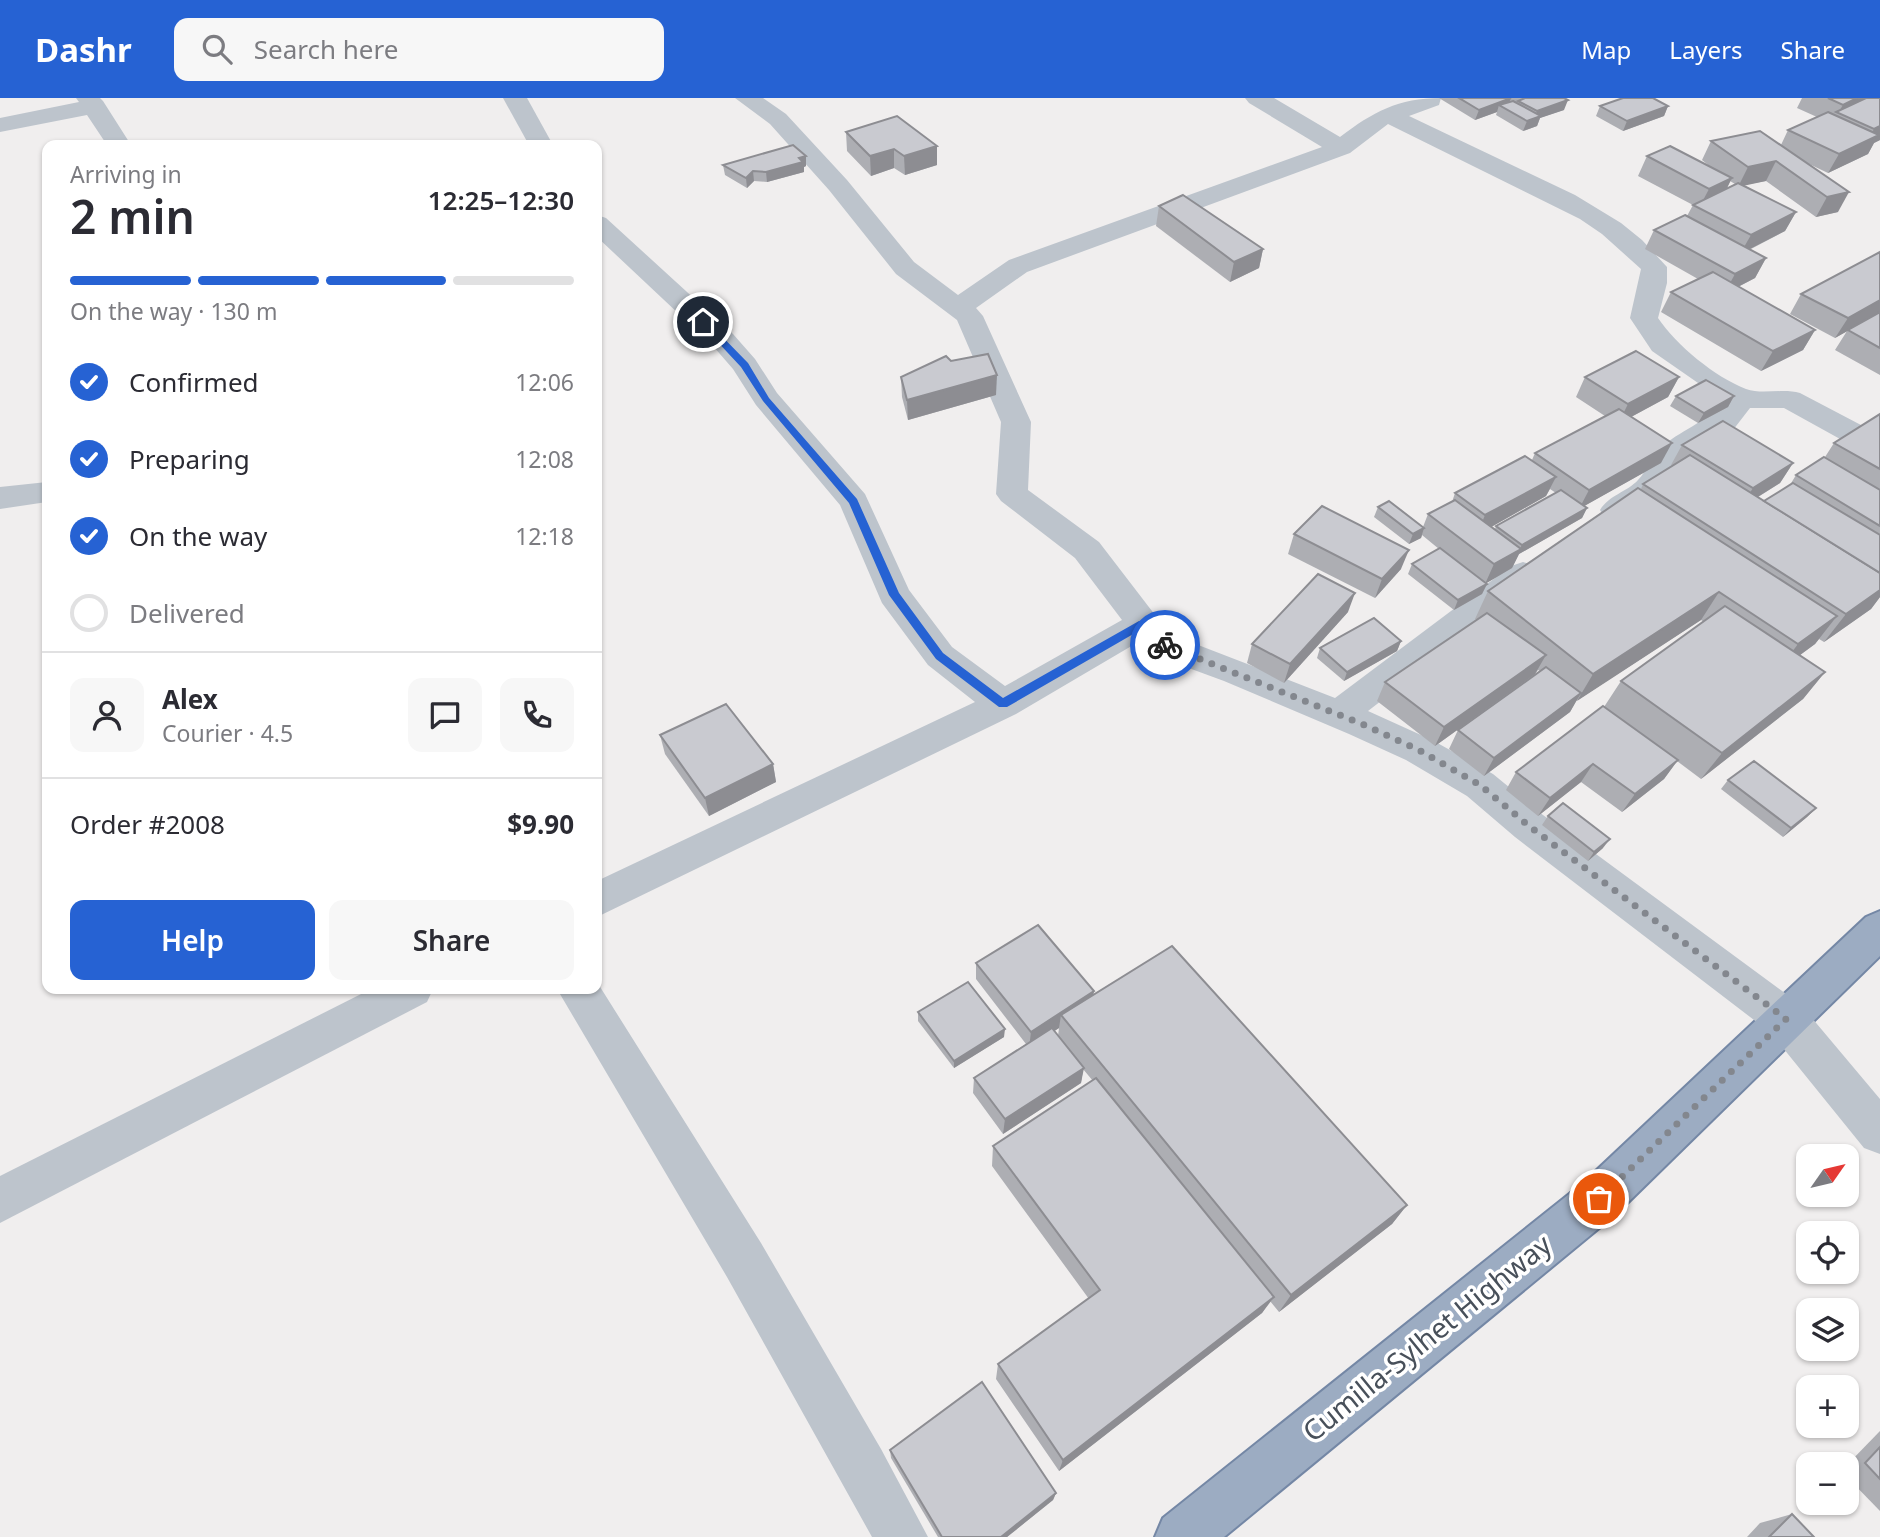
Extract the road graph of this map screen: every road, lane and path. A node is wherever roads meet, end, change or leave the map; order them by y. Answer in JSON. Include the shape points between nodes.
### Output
{"nodes":[{"id":1,"x":747,"y":98,"type":"edge"},
{"id":2,"x":1257,"y":98,"type":"edge"},
{"id":3,"x":518,"y":99,"type":"edge"},
{"id":4,"x":1431,"y":100,"type":"edge"},
{"id":5,"x":91,"y":102,"type":"edge"},
{"id":6,"x":1390,"y":115,"type":"junction"},
{"id":7,"x":0,"y":125,"type":"edge"},
{"id":8,"x":116,"y":140,"type":"edge"},
{"id":9,"x":538,"y":140,"type":"edge"},
{"id":10,"x":1342,"y":148,"type":"junction"},
{"id":11,"x":602,"y":228,"type":"edge"},
{"id":12,"x":957,"y":308,"type":"junction"},
{"id":13,"x":1742,"y":399,"type":"junction"},
{"id":14,"x":1880,"y":448,"type":"edge"},
{"id":15,"x":42,"y":493,"type":"edge"},
{"id":16,"x":0,"y":499,"type":"edge"},
{"id":17,"x":1598,"y":523,"type":"edge"},
{"id":18,"x":1546,"y":558,"type":"edge"},
{"id":19,"x":1143,"y":624,"type":"junction"},
{"id":20,"x":1003,"y":704,"type":"junction"},
{"id":21,"x":1339,"y":714,"type":"junction"},
{"id":22,"x":602,"y":898,"type":"edge"},
{"id":23,"x":1880,"y":929,"type":"edge"},
{"id":24,"x":402,"y":994,"type":"edge"},
{"id":25,"x":581,"y":994,"type":"edge"},
{"id":26,"x":1786,"y":1019,"type":"junction"},
{"id":27,"x":1880,"y":1133,"type":"edge"},
{"id":28,"x":0,"y":1200,"type":"edge"},
{"id":29,"x":901,"y":1537,"type":"edge"},
{"id":30,"x":1182,"y":1537,"type":"edge"}],
"edges":[{"from":1,"to":12,"type":"street","via":[[778,119],[905,268]]},
{"from":2,"to":10,"type":"street"},
{"from":3,"to":9,"type":"street"},
{"from":4,"to":6,"type":"street"},
{"from":5,"to":7,"type":"street"},
{"from":5,"to":8,"type":"street"},
{"from":6,"to":10,"type":"street"},
{"from":6,"to":13,"type":"street","via":[[1547,189],[1614,230],[1654,267],[1644,318],[1662,345]]},
{"from":10,"to":12,"type":"street","via":[[1018,266]]},
{"from":11,"to":20,"type":"street","via":[[745,365],[766,399],[854,501],[894,595],[940,656]]},
{"from":12,"to":19,"type":"street","via":[[969,316],[1016,422],[1012,494],[1087,550]]},
{"from":13,"to":14,"type":"street","via":[[1790,399]]},
{"from":13,"to":17,"type":"street","via":[[1722,422],[1668,458],[1649,488]]},
{"from":15,"to":16,"type":"street"},
{"from":18,"to":21,"type":"street"},
{"from":19,"to":20,"type":"street"},
{"from":19,"to":21,"type":"street","via":[[1168,647]]},
{"from":20,"to":22,"type":"street"},
{"from":21,"to":26,"type":"street","via":[[1419,750],[1480,785]]},
{"from":23,"to":26,"type":"highway","name":"Cumilla-Sylhet Highway"},
{"from":24,"to":28,"type":"street"},
{"from":25,"to":29,"type":"street","via":[[684,1158]]},
{"from":26,"to":27,"type":"street"},
{"from":26,"to":30,"type":"highway","name":"Cumilla-Sylhet Highway","via":[[1599,1199]]}]}
